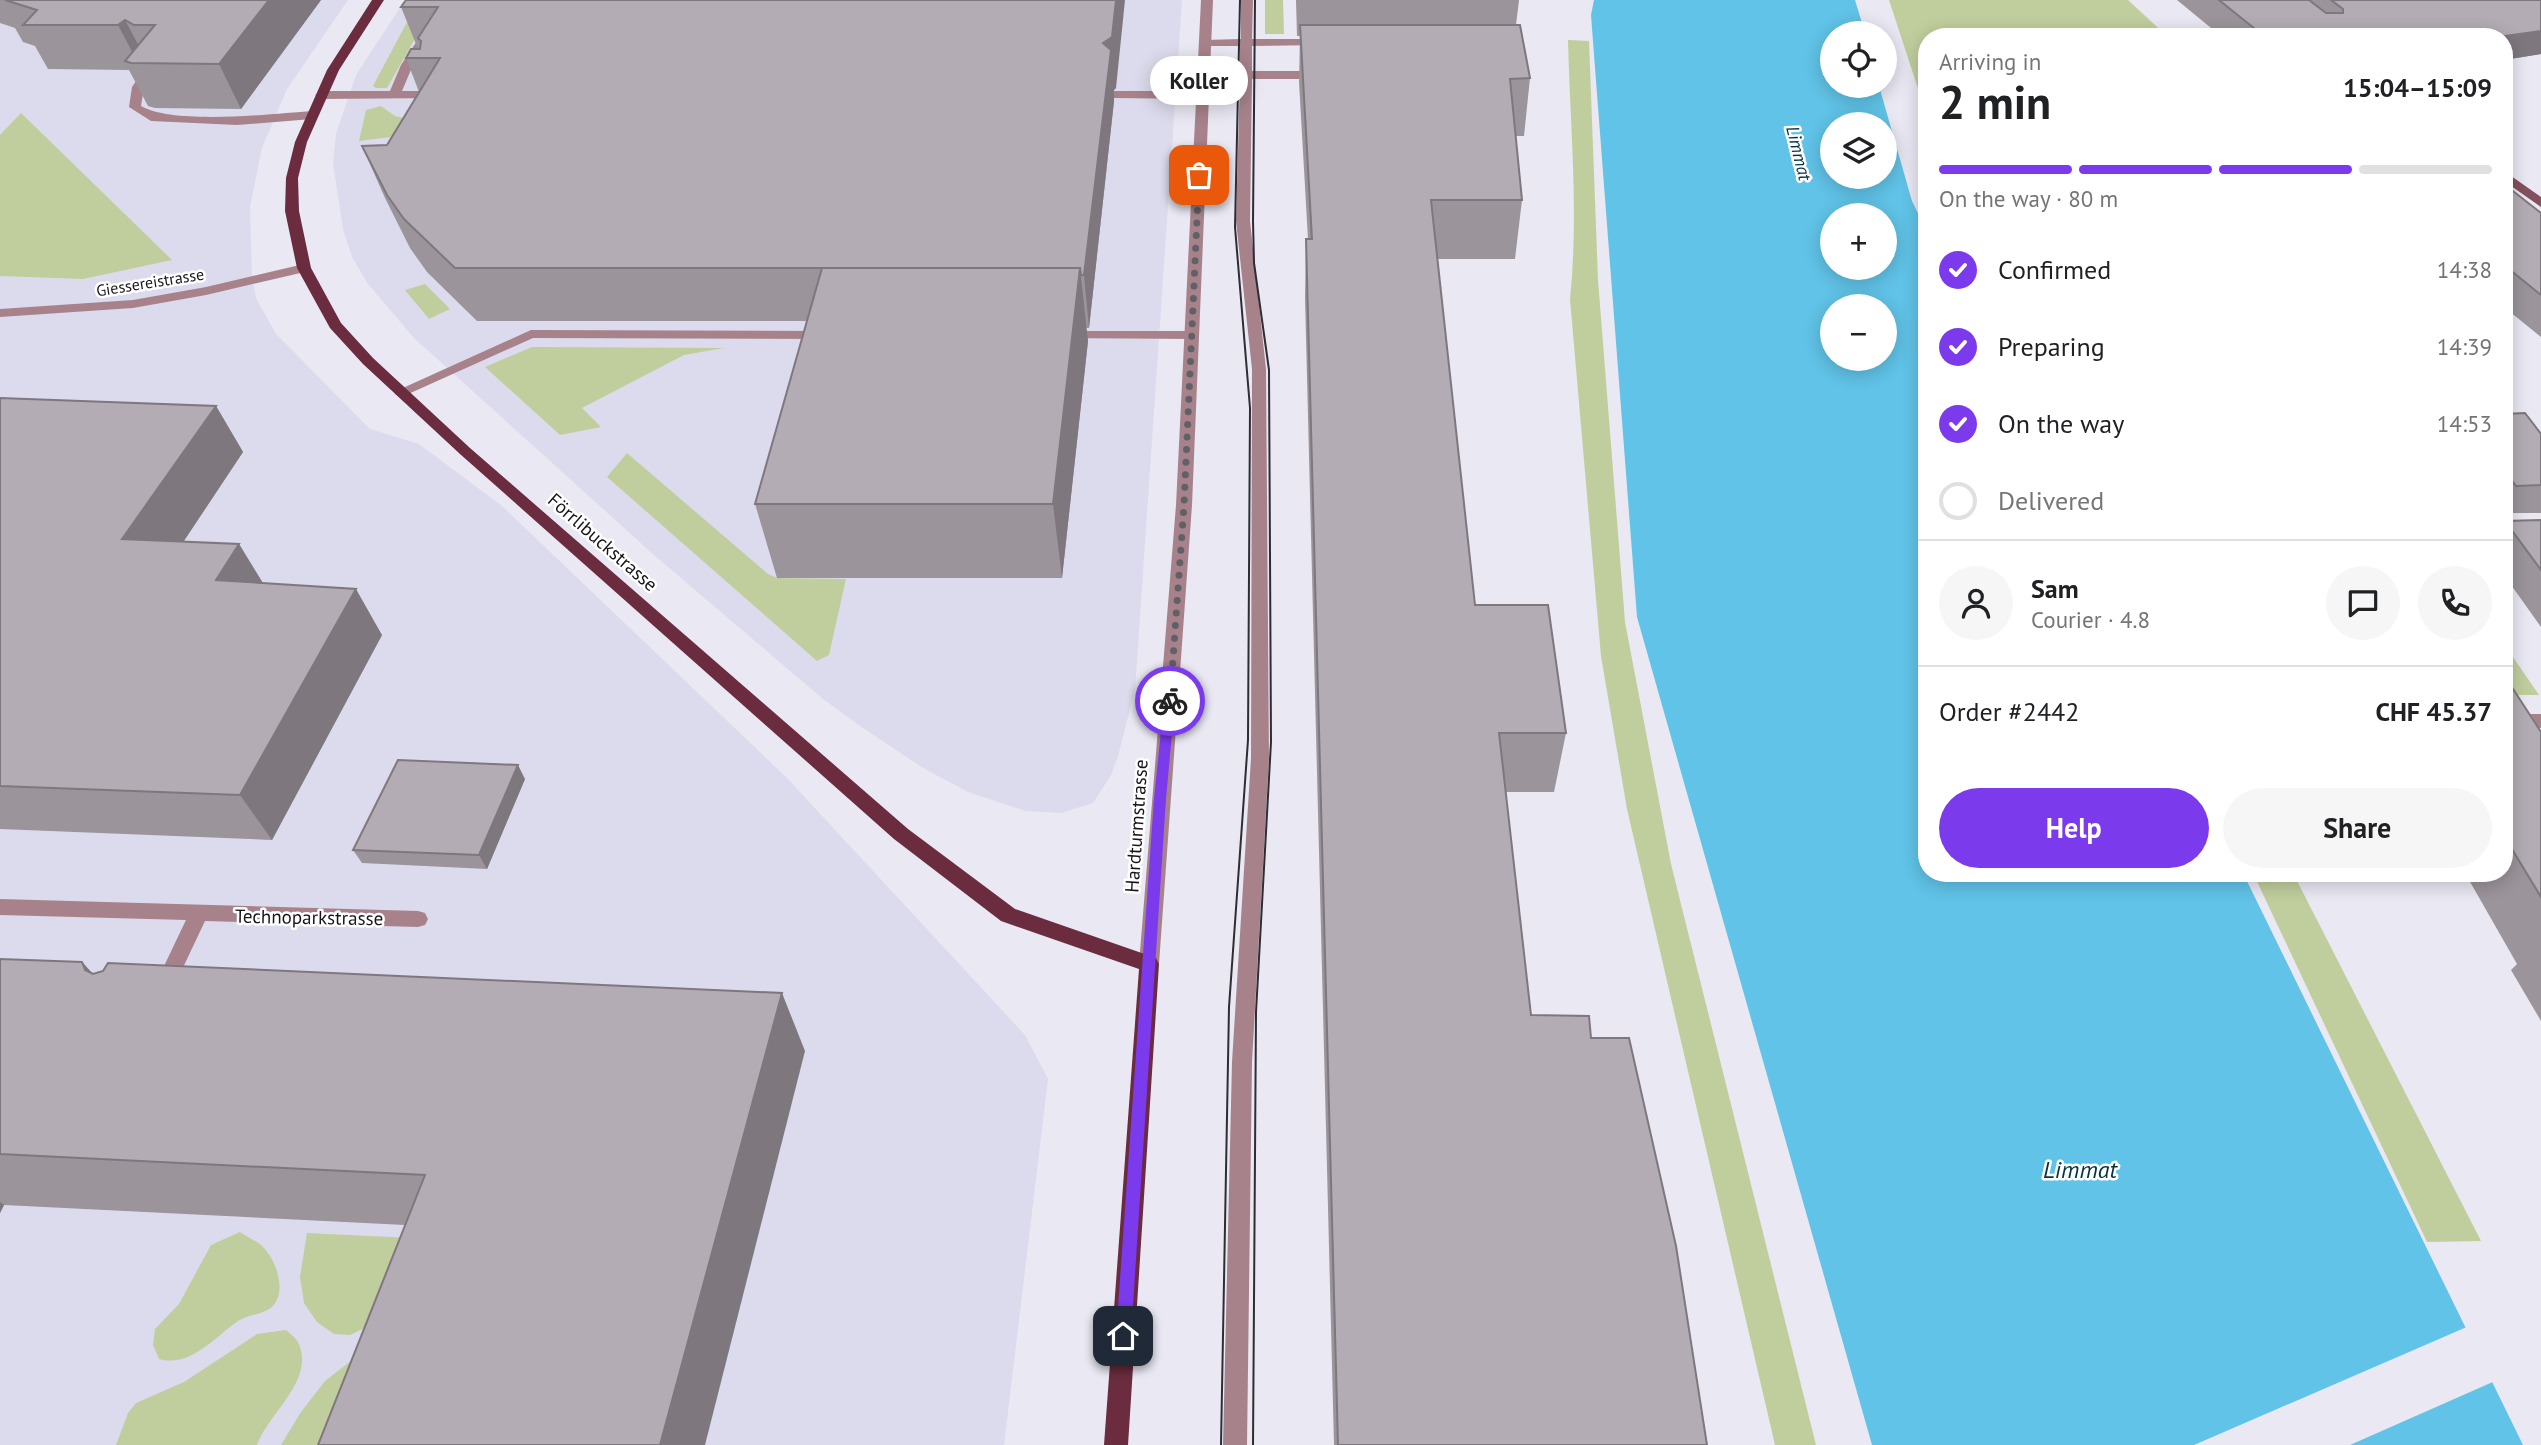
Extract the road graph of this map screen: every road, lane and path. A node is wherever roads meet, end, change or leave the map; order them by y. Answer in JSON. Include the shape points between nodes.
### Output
{"nodes":[{"id":1,"x":378,"y":0,"type":"edge"},
{"id":2,"x":1206,"y":0,"type":"edge"},
{"id":3,"x":1247,"y":0,"type":"edge"},
{"id":4,"x":436,"y":20,"type":"edge"},
{"id":5,"x":1331,"y":41,"type":"edge"},
{"id":6,"x":1246,"y":42,"type":"junction"},
{"id":7,"x":1205,"y":43,"type":"junction"},
{"id":8,"x":149,"y":71,"type":"edge"},
{"id":9,"x":1203,"y":75,"type":"junction"},
{"id":10,"x":1245,"y":75,"type":"junction"},
{"id":11,"x":1340,"y":75,"type":"edge"},
{"id":12,"x":321,"y":95,"type":"junction"},
{"id":13,"x":395,"y":95,"type":"junction"},
{"id":14,"x":434,"y":95,"type":"edge"},
{"id":15,"x":1115,"y":95,"type":"dead end"},
{"id":16,"x":1202,"y":95,"type":"junction"},
{"id":17,"x":312,"y":115,"type":"junction"},
{"id":18,"x":2513,"y":182,"type":"edge"},
{"id":19,"x":2541,"y":203,"type":"edge"},
{"id":20,"x":304,"y":268,"type":"junction"},
{"id":21,"x":0,"y":313,"type":"edge"},
{"id":22,"x":838,"y":335,"type":"edge"},
{"id":23,"x":1046,"y":335,"type":"edge"},
{"id":24,"x":1192,"y":335,"type":"junction"},
{"id":25,"x":401,"y":392,"type":"junction"},
{"id":26,"x":2513,"y":720,"type":"edge"},
{"id":27,"x":2541,"y":721,"type":"edge"},
{"id":28,"x":0,"y":907,"type":"edge"},
{"id":29,"x":199,"y":914,"type":"junction"},
{"id":30,"x":418,"y":919,"type":"dead end"},
{"id":31,"x":1149,"y":964,"type":"junction"},
{"id":32,"x":153,"y":1009,"type":"edge"},
{"id":33,"x":1116,"y":1445,"type":"edge"},
{"id":34,"x":1235,"y":1445,"type":"edge"}],
"edges":[{"from":1,"to":12,"type":"main road","name":"Förrlibuckstrasse"},
{"from":2,"to":7,"type":"street","name":"Hardturmstrasse"},
{"from":3,"to":6,"type":"street"},
{"from":4,"to":13,"type":"street","via":[[407,65]]},
{"from":5,"to":6,"type":"street"},
{"from":6,"to":7,"type":"street"},
{"from":6,"to":10,"type":"street"},
{"from":7,"to":9,"type":"street","name":"Hardturmstrasse"},
{"from":8,"to":17,"type":"street","via":[[138,87],[135,107],[151,117],[237,121]]},
{"from":9,"to":10,"type":"street"},
{"from":9,"to":16,"type":"street","name":"Hardturmstrasse"},
{"from":10,"to":11,"type":"street"},
{"from":10,"to":34,"type":"street","via":[[1243,221],[1259,369],[1260,758],[1242,1062]]},
{"from":12,"to":13,"type":"street"},
{"from":12,"to":17,"type":"main road","name":"Förrlibuckstrasse"},
{"from":13,"to":14,"type":"street"},
{"from":15,"to":16,"type":"street"},
{"from":16,"to":24,"type":"street","name":"Hardturmstrasse"},
{"from":17,"to":20,"type":"main road","name":"Förrlibuckstrasse","via":[[292,178],[292,211]]},
{"from":18,"to":19,"type":"street"},
{"from":20,"to":21,"type":"street","name":"Giessereistrasse","via":[[128,305]]},
{"from":20,"to":25,"type":"main road","name":"Förrlibuckstrasse","via":[[335,325]]},
{"from":22,"to":25,"type":"street","via":[[531,334]]},
{"from":23,"to":24,"type":"street"},
{"from":24,"to":31,"type":"street","name":"Hardturmstrasse","via":[[1175,636]]},
{"from":25,"to":31,"type":"main road","name":"Förrlibuckstrasse","via":[[901,834],[965,884],[1008,915]]},
{"from":26,"to":27,"type":"street"},
{"from":28,"to":29,"type":"street","name":"Technoparkstrasse"},
{"from":29,"to":30,"type":"street","name":"Technoparkstrasse"},
{"from":29,"to":32,"type":"street"},
{"from":31,"to":33,"type":"main road","name":"Hardturmstrasse"}]}
